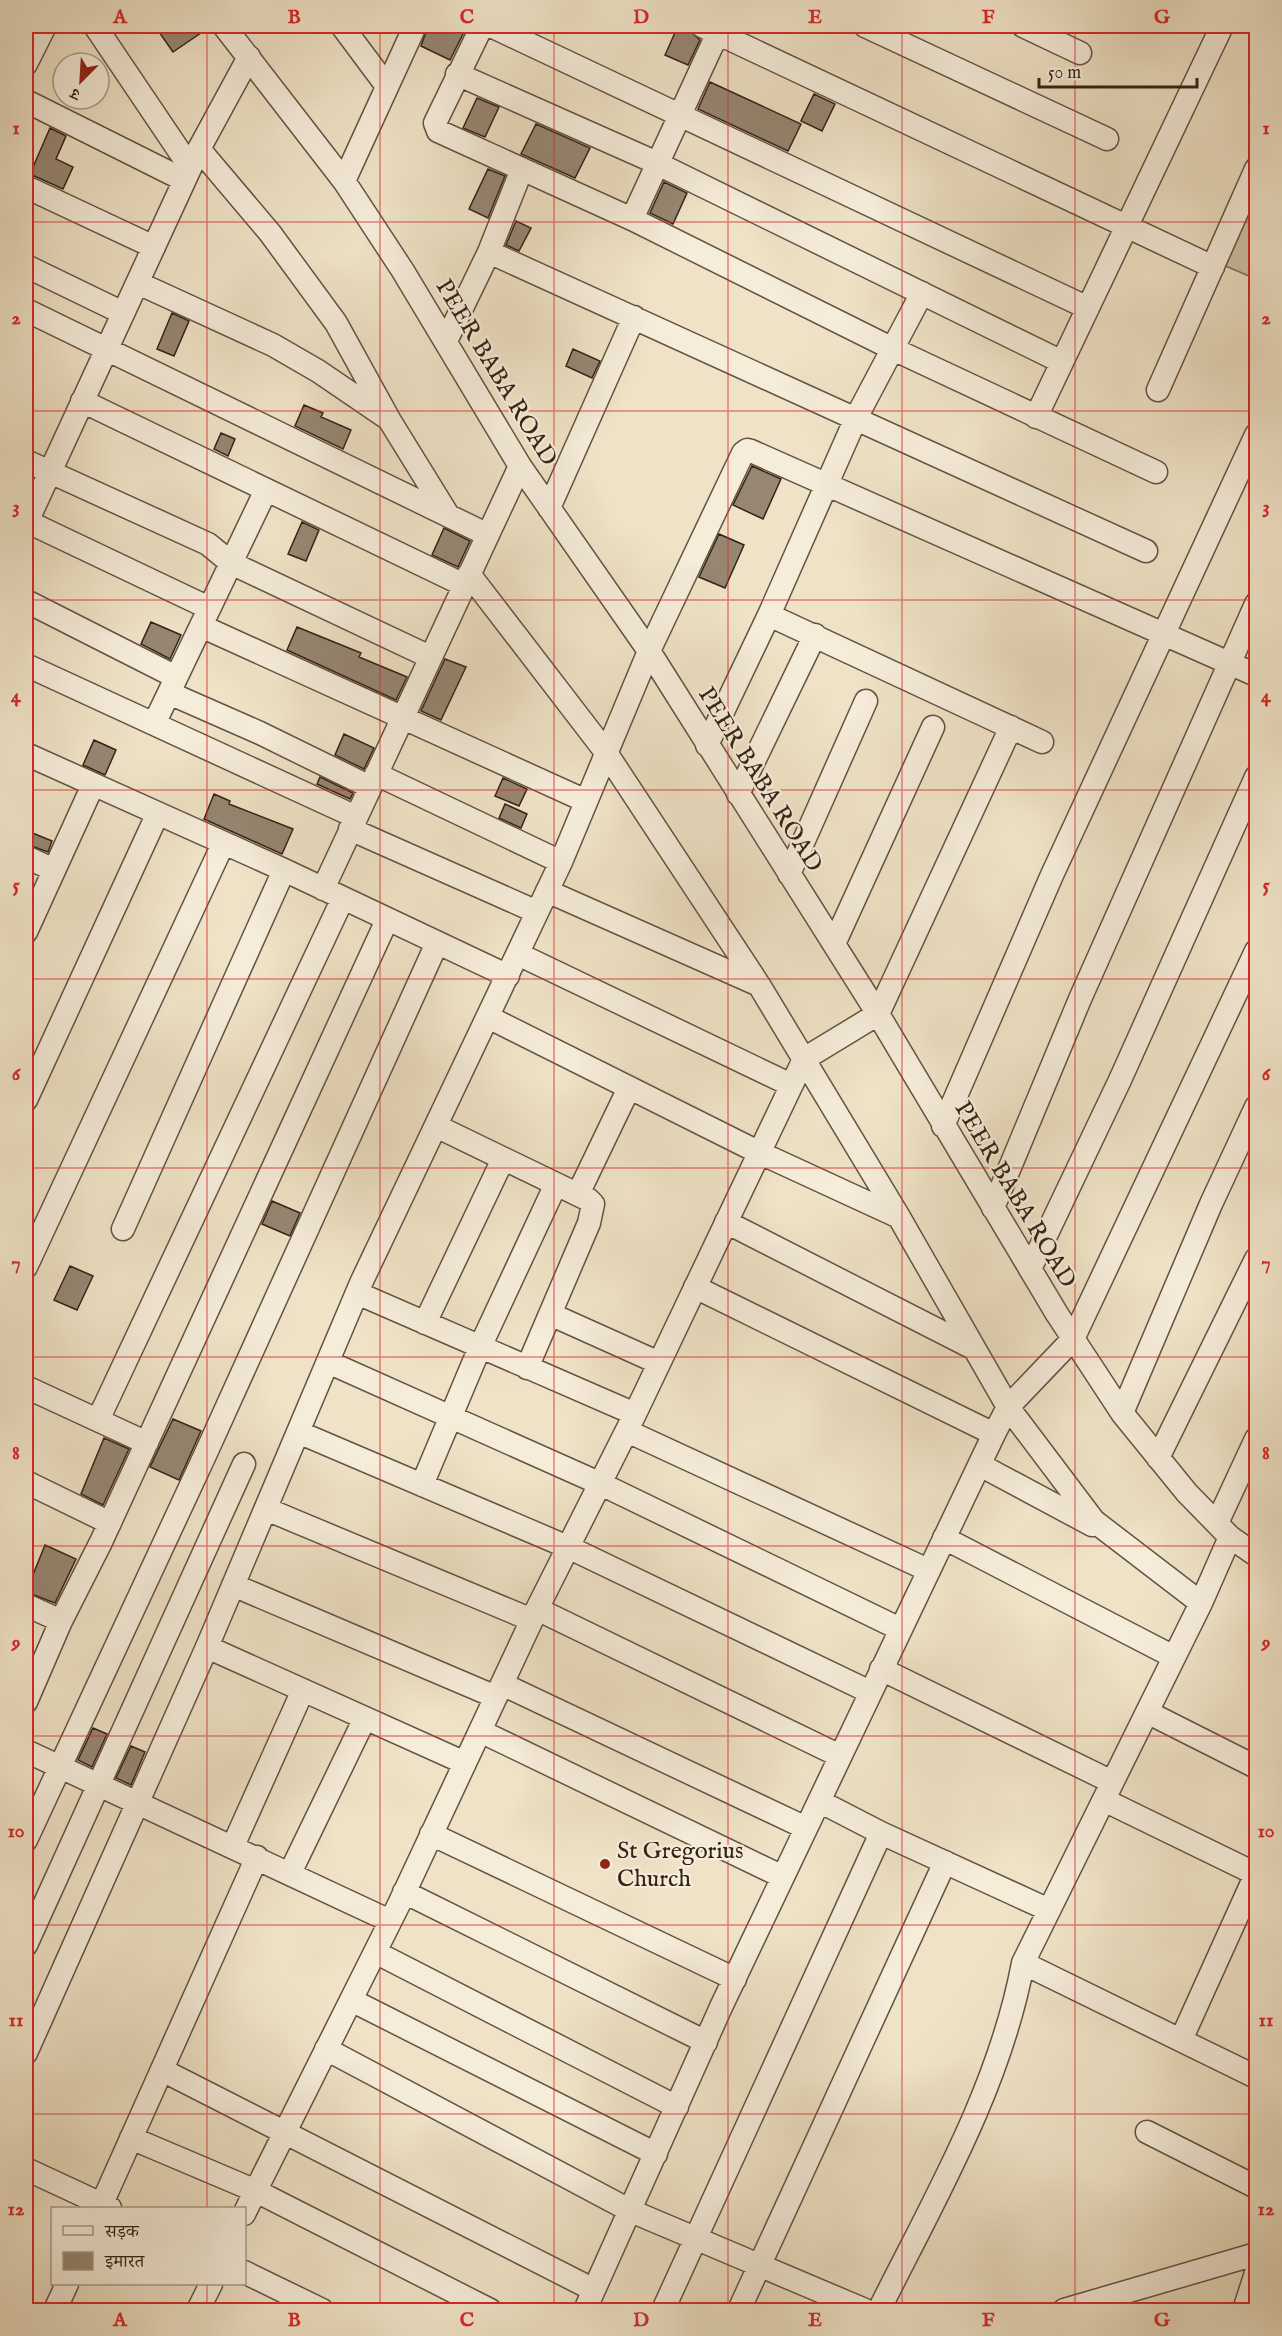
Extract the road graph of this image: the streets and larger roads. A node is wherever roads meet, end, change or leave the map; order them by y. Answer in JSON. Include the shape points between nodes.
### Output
{"nodes":[{"id":1,"x":45,"y":26,"type":"edge"},
{"id":2,"x":95,"y":26,"type":"edge"},
{"id":3,"x":225,"y":26,"type":"edge"},
{"id":4,"x":342,"y":26,"type":"edge"},
{"id":5,"x":415,"y":26,"type":"edge"},
{"id":6,"x":482,"y":26,"type":"edge"},
{"id":7,"x":491,"y":26,"type":"edge"},
{"id":8,"x":865,"y":26,"type":"edge"},
{"id":9,"x":1023,"y":26,"type":"edge"},
{"id":10,"x":1222,"y":26,"type":"edge"},
{"id":11,"x":714,"y":28,"type":"edge"},
{"id":12,"x":1080,"y":53,"type":"dead end"},
{"id":13,"x":249,"y":57,"type":"junction"},
{"id":14,"x":26,"y":64,"type":"edge"},
{"id":15,"x":457,"y":74,"type":"junction"},
{"id":16,"x":386,"y":85,"type":"junction"},
{"id":17,"x":26,"y":101,"type":"edge"},
{"id":18,"x":679,"y":116,"type":"junction"},
{"id":19,"x":1107,"y":139,"type":"dead end"},
{"id":20,"x":656,"y":164,"type":"junction"},
{"id":21,"x":191,"y":166,"type":"junction"},
{"id":22,"x":522,"y":169,"type":"junction"},
{"id":23,"x":1257,"y":170,"type":"edge"},
{"id":24,"x":344,"y":181,"type":"junction"},
{"id":25,"x":26,"y":187,"type":"edge"},
{"id":26,"x":632,"y":219,"type":"junction"},
{"id":27,"x":1126,"y":228,"type":"junction"},
{"id":28,"x":154,"y":248,"type":"junction"},
{"id":29,"x":489,"y":252,"type":"junction"},
{"id":30,"x":26,"y":266,"type":"edge"},
{"id":31,"x":1213,"y":267,"type":"junction"},
{"id":32,"x":138,"y":283,"type":"junction"},
{"id":33,"x":922,"y":293,"type":"junction"},
{"id":34,"x":1088,"y":308,"type":"junction"},
{"id":35,"x":26,"y":310,"type":"edge"},
{"id":36,"x":123,"y":313,"type":"junction"},
{"id":37,"x":634,"y":317,"type":"junction"},
{"id":38,"x":446,"y":341,"type":"junction"},
{"id":39,"x":107,"y":348,"type":"junction"},
{"id":40,"x":893,"y":350,"type":"junction"},
{"id":41,"x":1062,"y":362,"type":"junction"},
{"id":42,"x":1158,"y":390,"type":"dead end"},
{"id":43,"x":82,"y":401,"type":"junction"},
{"id":44,"x":1036,"y":417,"type":"junction"},
{"id":45,"x":856,"y":418,"type":"junction"},
{"id":46,"x":390,"y":421,"type":"junction"},
{"id":47,"x":1257,"y":435,"type":"edge"},
{"id":48,"x":26,"y":461,"type":"edge"},
{"id":49,"x":520,"y":466,"type":"junction"},
{"id":50,"x":49,"y":472,"type":"junction"},
{"id":51,"x":1156,"y":472,"type":"dead end"},
{"id":52,"x":827,"y":483,"type":"junction"},
{"id":53,"x":266,"y":490,"type":"junction"},
{"id":54,"x":549,"y":508,"type":"junction"},
{"id":55,"x":448,"y":515,"type":"junction"},
{"id":56,"x":26,"y":522,"type":"edge"},
{"id":57,"x":488,"y":535,"type":"junction"},
{"id":58,"x":1146,"y":550,"type":"dead end"},
{"id":59,"x":231,"y":563,"type":"junction"},
{"id":60,"x":466,"y":579,"type":"junction"},
{"id":61,"x":26,"y":601,"type":"edge"},
{"id":62,"x":1257,"y":604,"type":"edge"},
{"id":63,"x":769,"y":615,"type":"junction"},
{"id":64,"x":205,"y":617,"type":"junction"},
{"id":65,"x":1163,"y":634,"type":"junction"},
{"id":66,"x":815,"y":635,"type":"junction"},
{"id":67,"x":649,"y":651,"type":"junction"},
{"id":68,"x":430,"y":657,"type":"junction"},
{"id":69,"x":1230,"y":663,"type":"junction"},
{"id":70,"x":26,"y":665,"type":"edge"},
{"id":71,"x":1257,"y":675,"type":"edge"},
{"id":72,"x":172,"y":685,"type":"junction"},
{"id":73,"x":866,"y":701,"type":"dead end"},
{"id":74,"x":402,"y":715,"type":"junction"},
{"id":75,"x":153,"y":724,"type":"junction"},
{"id":76,"x":1011,"y":726,"type":"junction"},
{"id":77,"x":933,"y":727,"type":"dead end"},
{"id":78,"x":1042,"y":742,"type":"dead end"},
{"id":79,"x":707,"y":745,"type":"junction"},
{"id":80,"x":606,"y":751,"type":"junction"},
{"id":81,"x":26,"y":754,"type":"edge"},
{"id":82,"x":1257,"y":777,"type":"edge"},
{"id":83,"x":373,"y":781,"type":"junction"},
{"id":84,"x":93,"y":785,"type":"junction"},
{"id":85,"x":738,"y":794,"type":"junction"},
{"id":86,"x":586,"y":801,"type":"junction"},
{"id":87,"x":157,"y":815,"type":"junction"},
{"id":88,"x":353,"y":823,"type":"junction"},
{"id":89,"x":223,"y":844,"type":"junction"},
{"id":90,"x":26,"y":857,"type":"edge"},
{"id":91,"x":561,"y":862,"type":"junction"},
{"id":92,"x":54,"y":870,"type":"junction"},
{"id":93,"x":284,"y":870,"type":"junction"},
{"id":94,"x":789,"y":874,"type":"junction"},
{"id":95,"x":547,"y":891,"type":"junction"},
{"id":96,"x":333,"y":893,"type":"junction"},
{"id":97,"x":537,"y":912,"type":"junction"},
{"id":98,"x":387,"y":920,"type":"junction"},
{"id":99,"x":26,"y":932,"type":"edge"},
{"id":100,"x":437,"y":943,"type":"junction"},
{"id":101,"x":834,"y":944,"type":"junction"},
{"id":102,"x":1257,"y":951,"type":"edge"},
{"id":103,"x":518,"y":954,"type":"junction"},
{"id":104,"x":507,"y":976,"type":"junction"},
{"id":105,"x":759,"y":985,"type":"junction"},
{"id":106,"x":878,"y":1014,"type":"junction"},
{"id":107,"x":488,"y":1017,"type":"junction"},
{"id":108,"x":804,"y":1059,"type":"junction"},
{"id":109,"x":791,"y":1086,"type":"junction"},
{"id":110,"x":629,"y":1088,"type":"junction"},
{"id":111,"x":26,"y":1100,"type":"edge"},
{"id":112,"x":1257,"y":1107,"type":"edge"},
{"id":113,"x":436,"y":1126,"type":"junction"},
{"id":114,"x":944,"y":1126,"type":"junction"},
{"id":115,"x":758,"y":1152,"type":"junction"},
{"id":116,"x":503,"y":1159,"type":"junction"},
{"id":117,"x":556,"y":1184,"type":"junction"},
{"id":118,"x":578,"y":1194,"type":"junction"},
{"id":119,"x":993,"y":1208,"type":"junction"},
{"id":120,"x":899,"y":1217,"type":"junction"},
{"id":121,"x":726,"y":1222,"type":"junction"},
{"id":122,"x":123,"y":1229,"type":"dead end"},
{"id":123,"x":1257,"y":1259,"type":"edge"},
{"id":124,"x":26,"y":1267,"type":"edge"},
{"id":125,"x":1030,"y":1269,"type":"junction"},
{"id":126,"x":695,"y":1287,"type":"junction"},
{"id":127,"x":357,"y":1293,"type":"junction"},
{"id":128,"x":550,"y":1314,"type":"junction"},
{"id":129,"x":425,"y":1323,"type":"junction"},
{"id":130,"x":1073,"y":1339,"type":"junction"},
{"id":131,"x":480,"y":1347,"type":"junction"},
{"id":132,"x":973,"y":1348,"type":"junction"},
{"id":133,"x":328,"y":1362,"type":"junction"},
{"id":134,"x":659,"y":1363,"type":"junction"},
{"id":135,"x":527,"y":1368,"type":"junction"},
{"id":136,"x":26,"y":1387,"type":"edge"},
{"id":137,"x":1008,"y":1407,"type":"junction"},
{"id":138,"x":1122,"y":1413,"type":"junction"},
{"id":139,"x":450,"y":1417,"type":"junction"},
{"id":140,"x":98,"y":1420,"type":"junction"},
{"id":141,"x":631,"y":1422,"type":"junction"},
{"id":142,"x":298,"y":1432,"type":"junction"},
{"id":143,"x":994,"y":1434,"type":"junction"},
{"id":144,"x":1257,"y":1439,"type":"edge"},
{"id":145,"x":147,"y":1443,"type":"junction"},
{"id":146,"x":1158,"y":1458,"type":"junction"},
{"id":147,"x":244,"y":1464,"type":"dead end"},
{"id":148,"x":980,"y":1465,"type":"junction"},
{"id":149,"x":26,"y":1482,"type":"edge"},
{"id":150,"x":601,"y":1484,"type":"junction"},
{"id":151,"x":422,"y":1485,"type":"junction"},
{"id":152,"x":266,"y":1509,"type":"junction"},
{"id":153,"x":110,"y":1522,"type":"junction"},
{"id":154,"x":1223,"y":1530,"type":"junction"},
{"id":155,"x":1114,"y":1537,"type":"junction"},
{"id":156,"x":944,"y":1539,"type":"junction"},
{"id":157,"x":570,"y":1548,"type":"junction"},
{"id":158,"x":1257,"y":1555,"type":"edge"},
{"id":159,"x":928,"y":1570,"type":"junction"},
{"id":160,"x":233,"y":1585,"type":"junction"},
{"id":161,"x":1201,"y":1603,"type":"junction"},
{"id":162,"x":26,"y":1605,"type":"edge"},
{"id":163,"x":535,"y":1614,"type":"junction"},
{"id":164,"x":61,"y":1621,"type":"junction"},
{"id":165,"x":900,"y":1629,"type":"junction"},
{"id":166,"x":207,"y":1647,"type":"junction"},
{"id":167,"x":1174,"y":1657,"type":"junction"},
{"id":168,"x":881,"y":1669,"type":"junction"},
{"id":169,"x":303,"y":1690,"type":"junction"},
{"id":170,"x":499,"y":1690,"type":"junction"},
{"id":171,"x":870,"y":1692,"type":"junction"},
{"id":172,"x":26,"y":1702,"type":"edge"},
{"id":173,"x":1147,"y":1712,"type":"junction"},
{"id":174,"x":365,"y":1718,"type":"junction"},
{"id":175,"x":480,"y":1731,"type":"junction"},
{"id":176,"x":26,"y":1751,"type":"edge"},
{"id":177,"x":840,"y":1756,"type":"junction"},
{"id":178,"x":465,"y":1763,"type":"junction"},
{"id":179,"x":59,"y":1765,"type":"junction"},
{"id":180,"x":1257,"y":1767,"type":"edge"},
{"id":181,"x":97,"y":1783,"type":"junction"},
{"id":182,"x":1108,"y":1791,"type":"junction"},
{"id":183,"x":819,"y":1801,"type":"junction"},
{"id":184,"x":139,"y":1803,"type":"junction"},
{"id":185,"x":806,"y":1828,"type":"junction"},
{"id":186,"x":881,"y":1833,"type":"junction"},
{"id":187,"x":431,"y":1834,"type":"junction"},
{"id":188,"x":26,"y":1840,"type":"edge"},
{"id":189,"x":233,"y":1846,"type":"junction"},
{"id":190,"x":257,"y":1857,"type":"junction"},
{"id":191,"x":945,"y":1862,"type":"junction"},
{"id":192,"x":290,"y":1873,"type":"junction"},
{"id":193,"x":1256,"y":1874,"type":"edge"},
{"id":194,"x":783,"y":1877,"type":"junction"},
{"id":195,"x":404,"y":1892,"type":"junction"},
{"id":196,"x":1049,"y":1910,"type":"junction"},
{"id":197,"x":390,"y":1921,"type":"junction"},
{"id":198,"x":26,"y":1945,"type":"edge"},
{"id":199,"x":375,"y":1952,"type":"junction"},
{"id":200,"x":1023,"y":1963,"type":"junction"},
{"id":201,"x":735,"y":1979,"type":"junction"},
{"id":202,"x":351,"y":2000,"type":"junction"},
{"id":203,"x":1181,"y":2040,"type":"junction"},
{"id":204,"x":706,"y":2042,"type":"junction"},
{"id":205,"x":326,"y":2049,"type":"junction"},
{"id":206,"x":26,"y":2054,"type":"edge"},
{"id":207,"x":162,"y":2070,"type":"junction"},
{"id":208,"x":1257,"y":2077,"type":"edge"},
{"id":209,"x":677,"y":2107,"type":"junction"},
{"id":210,"x":285,"y":2132,"type":"junction"},
{"id":211,"x":1147,"y":2132,"type":"dead end"},
{"id":212,"x":131,"y":2138,"type":"junction"},
{"id":213,"x":656,"y":2154,"type":"junction"},
{"id":214,"x":26,"y":2169,"type":"edge"},
{"id":215,"x":1257,"y":2187,"type":"edge"},
{"id":216,"x":256,"y":2191,"type":"junction"},
{"id":217,"x":104,"y":2207,"type":"edge"},
{"id":218,"x":246,"y":2210,"type":"edge"},
{"id":219,"x":631,"y":2211,"type":"junction"},
{"id":220,"x":695,"y":2236,"type":"junction"},
{"id":221,"x":1257,"y":2253,"type":"edge"},
{"id":222,"x":761,"y":2264,"type":"junction"},
{"id":223,"x":246,"y":2273,"type":"edge"},
{"id":224,"x":1257,"y":2273,"type":"edge"},
{"id":225,"x":66,"y":2285,"type":"edge"},
{"id":226,"x":210,"y":2285,"type":"edge"},
{"id":227,"x":590,"y":2300,"type":"edge"},
{"id":228,"x":55,"y":2310,"type":"edge"},
{"id":229,"x":198,"y":2310,"type":"edge"},
{"id":230,"x":322,"y":2310,"type":"edge"},
{"id":231,"x":490,"y":2310,"type":"edge"},
{"id":232,"x":663,"y":2310,"type":"edge"},
{"id":233,"x":739,"y":2310,"type":"edge"},
{"id":234,"x":865,"y":2310,"type":"edge"},
{"id":235,"x":879,"y":2310,"type":"edge"},
{"id":236,"x":1064,"y":2310,"type":"edge"},
{"id":237,"x":1244,"y":2310,"type":"edge"}],
"edges":[{"from":1,"to":14,"type":"street"},
{"from":2,"to":21,"type":"street"},
{"from":3,"to":13,"type":"street","name":"PEER BABA ROAD"},
{"from":4,"to":16,"type":"street"},
{"from":5,"to":16,"type":"street"},
{"from":6,"to":15,"type":"street"},
{"from":7,"to":18,"type":"street"},
{"from":8,"to":19,"type":"street"},
{"from":9,"to":12,"type":"street"},
{"from":10,"to":27,"type":"street"},
{"from":11,"to":18,"type":"street"},
{"from":11,"to":27,"type":"street"},
{"from":13,"to":21,"type":"street"},
{"from":13,"to":24,"type":"street","name":"PEER BABA ROAD"},
{"from":15,"to":20,"type":"street"},
{"from":15,"to":22,"type":"street","via":[[435,127]]},
{"from":16,"to":24,"type":"street"},
{"from":17,"to":21,"type":"street"},
{"from":18,"to":20,"type":"street"},
{"from":18,"to":34,"type":"street"},
{"from":20,"to":26,"type":"street"},
{"from":20,"to":33,"type":"street"},
{"from":21,"to":28,"type":"street"},
{"from":21,"to":46,"type":"street","via":[[270,233],[336,323]]},
{"from":22,"to":26,"type":"street"},
{"from":22,"to":29,"type":"street"},
{"from":23,"to":31,"type":"street"},
{"from":24,"to":38,"type":"street","name":"PEER BABA ROAD"},
{"from":25,"to":28,"type":"street"},
{"from":26,"to":40,"type":"street"},
{"from":27,"to":31,"type":"street"},
{"from":27,"to":34,"type":"street"},
{"from":28,"to":32,"type":"street"},
{"from":29,"to":37,"type":"street"},
{"from":29,"to":38,"type":"street"},
{"from":30,"to":36,"type":"street"},
{"from":31,"to":42,"type":"street"},
{"from":32,"to":36,"type":"street"},
{"from":32,"to":46,"type":"street","via":[[273,345]]},
{"from":33,"to":40,"type":"street"},
{"from":33,"to":41,"type":"street"},
{"from":34,"to":41,"type":"street"},
{"from":35,"to":39,"type":"street"},
{"from":36,"to":39,"type":"street"},
{"from":37,"to":45,"type":"street"},
{"from":37,"to":54,"type":"street"},
{"from":38,"to":49,"type":"street","name":"PEER BABA ROAD"},
{"from":39,"to":43,"type":"street"},
{"from":39,"to":55,"type":"street"},
{"from":40,"to":44,"type":"street"},
{"from":40,"to":45,"type":"street"},
{"from":41,"to":44,"type":"street"},
{"from":43,"to":50,"type":"street"},
{"from":43,"to":53,"type":"street"},
{"from":44,"to":51,"type":"street"},
{"from":45,"to":52,"type":"street"},
{"from":45,"to":58,"type":"street"},
{"from":46,"to":55,"type":"street"},
{"from":47,"to":65,"type":"street"},
{"from":48,"to":50,"type":"street"},
{"from":49,"to":54,"type":"street","name":"PEER BABA ROAD"},
{"from":49,"to":57,"type":"street"},
{"from":50,"to":56,"type":"street"},
{"from":50,"to":59,"type":"street","via":[[208,544]]},
{"from":52,"to":63,"type":"street"},
{"from":52,"to":65,"type":"street"},
{"from":52,"to":67,"type":"street","via":[[747,450]]},
{"from":53,"to":59,"type":"street"},
{"from":53,"to":60,"type":"street"},
{"from":54,"to":67,"type":"street","name":"PEER BABA ROAD"},
{"from":55,"to":57,"type":"street"},
{"from":56,"to":64,"type":"street"},
{"from":57,"to":60,"type":"street"},
{"from":59,"to":64,"type":"street"},
{"from":59,"to":68,"type":"street"},
{"from":60,"to":68,"type":"street"},
{"from":60,"to":80,"type":"street"},
{"from":61,"to":72,"type":"street"},
{"from":62,"to":69,"type":"street"},
{"from":63,"to":66,"type":"street"},
{"from":63,"to":79,"type":"street"},
{"from":64,"to":72,"type":"street"},
{"from":64,"to":74,"type":"street"},
{"from":65,"to":69,"type":"street"},
{"from":65,"to":114,"type":"street"},
{"from":66,"to":76,"type":"street"},
{"from":66,"to":85,"type":"street"},
{"from":67,"to":79,"type":"street","name":"PEER BABA ROAD"},
{"from":67,"to":80,"type":"street"},
{"from":68,"to":74,"type":"street"},
{"from":69,"to":71,"type":"street"},
{"from":69,"to":119,"type":"street","via":[[1080,999]]},
{"from":70,"to":75,"type":"street"},
{"from":72,"to":75,"type":"street"},
{"from":72,"to":83,"type":"street","via":[[260,733]]},
{"from":73,"to":94,"type":"street"},
{"from":74,"to":83,"type":"street"},
{"from":74,"to":86,"type":"street"},
{"from":75,"to":88,"type":"street"},
{"from":76,"to":78,"type":"street"},
{"from":76,"to":106,"type":"street"},
{"from":77,"to":101,"type":"street"},
{"from":79,"to":85,"type":"street","name":"PEER BABA ROAD"},
{"from":80,"to":86,"type":"street"},
{"from":80,"to":105,"type":"street"},
{"from":81,"to":84,"type":"street"},
{"from":82,"to":125,"type":"street"},
{"from":83,"to":88,"type":"street"},
{"from":83,"to":91,"type":"street"},
{"from":84,"to":87,"type":"street"},
{"from":84,"to":92,"type":"street"},
{"from":85,"to":94,"type":"street","name":"PEER BABA ROAD"},
{"from":86,"to":91,"type":"street"},
{"from":87,"to":89,"type":"street"},
{"from":87,"to":111,"type":"street"},
{"from":88,"to":96,"type":"street"},
{"from":88,"to":97,"type":"street"},
{"from":89,"to":93,"type":"street"},
{"from":89,"to":124,"type":"street"},
{"from":90,"to":92,"type":"street"},
{"from":91,"to":95,"type":"street"},
{"from":92,"to":99,"type":"street"},
{"from":93,"to":96,"type":"street"},
{"from":93,"to":122,"type":"street"},
{"from":94,"to":101,"type":"street","name":"PEER BABA ROAD"},
{"from":95,"to":97,"type":"street"},
{"from":95,"to":105,"type":"street"},
{"from":96,"to":98,"type":"street"},
{"from":96,"to":140,"type":"street"},
{"from":97,"to":103,"type":"street"},
{"from":98,"to":100,"type":"street"},
{"from":98,"to":145,"type":"street"},
{"from":100,"to":104,"type":"street"},
{"from":100,"to":179,"type":"street","via":[[206,1453]]},
{"from":101,"to":106,"type":"street","name":"PEER BABA ROAD"},
{"from":102,"to":130,"type":"street"},
{"from":103,"to":104,"type":"street"},
{"from":103,"to":109,"type":"street"},
{"from":104,"to":107,"type":"street"},
{"from":105,"to":108,"type":"street"},
{"from":106,"to":108,"type":"street"},
{"from":106,"to":114,"type":"street","name":"PEER BABA ROAD"},
{"from":107,"to":110,"type":"street"},
{"from":107,"to":113,"type":"street"},
{"from":108,"to":109,"type":"street"},
{"from":108,"to":120,"type":"street"},
{"from":109,"to":115,"type":"street"},
{"from":110,"to":115,"type":"street"},
{"from":110,"to":118,"type":"street"},
{"from":112,"to":138,"type":"street"},
{"from":113,"to":116,"type":"street"},
{"from":113,"to":127,"type":"street"},
{"from":114,"to":119,"type":"street","name":"PEER BABA ROAD"},
{"from":115,"to":120,"type":"street"},
{"from":115,"to":121,"type":"street"},
{"from":116,"to":117,"type":"street"},
{"from":116,"to":129,"type":"street"},
{"from":117,"to":118,"type":"street"},
{"from":117,"to":131,"type":"street"},
{"from":118,"to":128,"type":"street","via":[[589,1200],[593,1210]]},
{"from":119,"to":125,"type":"street","name":"PEER BABA ROAD"},
{"from":120,"to":132,"type":"street"},
{"from":121,"to":126,"type":"street"},
{"from":121,"to":132,"type":"street"},
{"from":123,"to":146,"type":"street"},
{"from":125,"to":130,"type":"street","name":"PEER BABA ROAD"},
{"from":126,"to":134,"type":"street"},
{"from":126,"to":143,"type":"street"},
{"from":127,"to":129,"type":"street"},
{"from":127,"to":133,"type":"street"},
{"from":128,"to":134,"type":"street"},
{"from":128,"to":135,"type":"street"},
{"from":129,"to":131,"type":"street"},
{"from":130,"to":137,"type":"street"},
{"from":130,"to":138,"type":"street","name":"PEER BABA ROAD"},
{"from":131,"to":135,"type":"street"},
{"from":131,"to":139,"type":"street"},
{"from":132,"to":137,"type":"street"},
{"from":133,"to":139,"type":"street"},
{"from":133,"to":142,"type":"street"},
{"from":134,"to":141,"type":"street"},
{"from":135,"to":141,"type":"street"},
{"from":136,"to":140,"type":"street"},
{"from":137,"to":143,"type":"street"},
{"from":137,"to":155,"type":"street","via":[[1094,1521]]},
{"from":138,"to":146,"type":"street","name":"PEER BABA ROAD"},
{"from":139,"to":150,"type":"street"},
{"from":139,"to":151,"type":"street"},
{"from":140,"to":145,"type":"street"},
{"from":141,"to":150,"type":"street"},
{"from":141,"to":159,"type":"street"},
{"from":142,"to":151,"type":"street"},
{"from":142,"to":152,"type":"street"},
{"from":143,"to":148,"type":"street"},
{"from":144,"to":154,"type":"street"},
{"from":145,"to":153,"type":"street"},
{"from":146,"to":154,"type":"street","name":"PEER BABA ROAD"},
{"from":147,"to":181,"type":"street"},
{"from":148,"to":155,"type":"street"},
{"from":148,"to":156,"type":"street"},
{"from":149,"to":153,"type":"street"},
{"from":150,"to":157,"type":"street"},
{"from":150,"to":165,"type":"street"},
{"from":151,"to":157,"type":"street"},
{"from":152,"to":160,"type":"street"},
{"from":152,"to":163,"type":"street"},
{"from":153,"to":164,"type":"street"},
{"from":154,"to":158,"type":"street","name":"PEER BABA ROAD"},
{"from":154,"to":161,"type":"street"},
{"from":155,"to":161,"type":"street"},
{"from":156,"to":159,"type":"street"},
{"from":156,"to":167,"type":"street"},
{"from":157,"to":163,"type":"street"},
{"from":157,"to":171,"type":"street"},
{"from":159,"to":165,"type":"street"},
{"from":160,"to":166,"type":"street"},
{"from":160,"to":170,"type":"street"},
{"from":161,"to":167,"type":"street"},
{"from":162,"to":164,"type":"street"},
{"from":163,"to":170,"type":"street"},
{"from":163,"to":177,"type":"street"},
{"from":164,"to":172,"type":"street"},
{"from":165,"to":168,"type":"street"},
{"from":166,"to":169,"type":"street"},
{"from":166,"to":184,"type":"street"},
{"from":167,"to":173,"type":"street"},
{"from":168,"to":171,"type":"street"},
{"from":168,"to":182,"type":"street"},
{"from":169,"to":174,"type":"street"},
{"from":169,"to":189,"type":"street"},
{"from":170,"to":175,"type":"street"},
{"from":170,"to":185,"type":"street"},
{"from":171,"to":177,"type":"street"},
{"from":173,"to":180,"type":"street"},
{"from":173,"to":182,"type":"street"},
{"from":174,"to":178,"type":"street"},
{"from":174,"to":192,"type":"street"},
{"from":175,"to":178,"type":"street"},
{"from":175,"to":194,"type":"street"},
{"from":176,"to":179,"type":"street"},
{"from":177,"to":183,"type":"street"},
{"from":178,"to":187,"type":"street"},
{"from":179,"to":181,"type":"street"},
{"from":179,"to":188,"type":"street"},
{"from":181,"to":184,"type":"street"},
{"from":181,"to":198,"type":"street"},
{"from":182,"to":193,"type":"street"},
{"from":182,"to":196,"type":"street"},
{"from":183,"to":185,"type":"street"},
{"from":183,"to":186,"type":"street"},
{"from":184,"to":189,"type":"street"},
{"from":184,"to":206,"type":"street"},
{"from":185,"to":194,"type":"street"},
{"from":186,"to":191,"type":"street"},
{"from":186,"to":220,"type":"street"},
{"from":187,"to":195,"type":"street"},
{"from":187,"to":201,"type":"street"},
{"from":189,"to":190,"type":"street"},
{"from":190,"to":192,"type":"street"},
{"from":190,"to":207,"type":"street"},
{"from":191,"to":196,"type":"street"},
{"from":191,"to":222,"type":"street"},
{"from":192,"to":197,"type":"street"},
{"from":193,"to":203,"type":"street"},
{"from":194,"to":201,"type":"street"},
{"from":195,"to":197,"type":"street"},
{"from":195,"to":204,"type":"street"},
{"from":196,"to":200,"type":"street"},
{"from":197,"to":199,"type":"street"},
{"from":199,"to":202,"type":"street"},
{"from":199,"to":209,"type":"street"},
{"from":200,"to":203,"type":"street"},
{"from":200,"to":235,"type":"street","via":[[1016,2003],[993,2073]]},
{"from":201,"to":204,"type":"street"},
{"from":202,"to":205,"type":"street"},
{"from":202,"to":213,"type":"street"},
{"from":203,"to":208,"type":"street"},
{"from":204,"to":209,"type":"street"},
{"from":205,"to":210,"type":"street"},
{"from":205,"to":219,"type":"street"},
{"from":207,"to":210,"type":"street"},
{"from":207,"to":212,"type":"street"},
{"from":209,"to":213,"type":"street"},
{"from":210,"to":216,"type":"street"},
{"from":210,"to":227,"type":"street"},
{"from":211,"to":215,"type":"street"},
{"from":212,"to":216,"type":"street"},
{"from":212,"to":217,"type":"street"},
{"from":213,"to":219,"type":"street"},
{"from":214,"to":217,"type":"street"},
{"from":216,"to":218,"type":"street"},
{"from":216,"to":231,"type":"street"},
{"from":219,"to":220,"type":"street"},
{"from":219,"to":227,"type":"street"},
{"from":220,"to":222,"type":"street"},
{"from":220,"to":232,"type":"street"},
{"from":221,"to":236,"type":"street"},
{"from":222,"to":233,"type":"street"},
{"from":222,"to":234,"type":"street"},
{"from":223,"to":230,"type":"street"},
{"from":224,"to":237,"type":"street"},
{"from":225,"to":228,"type":"street"},
{"from":226,"to":229,"type":"street"}]}
